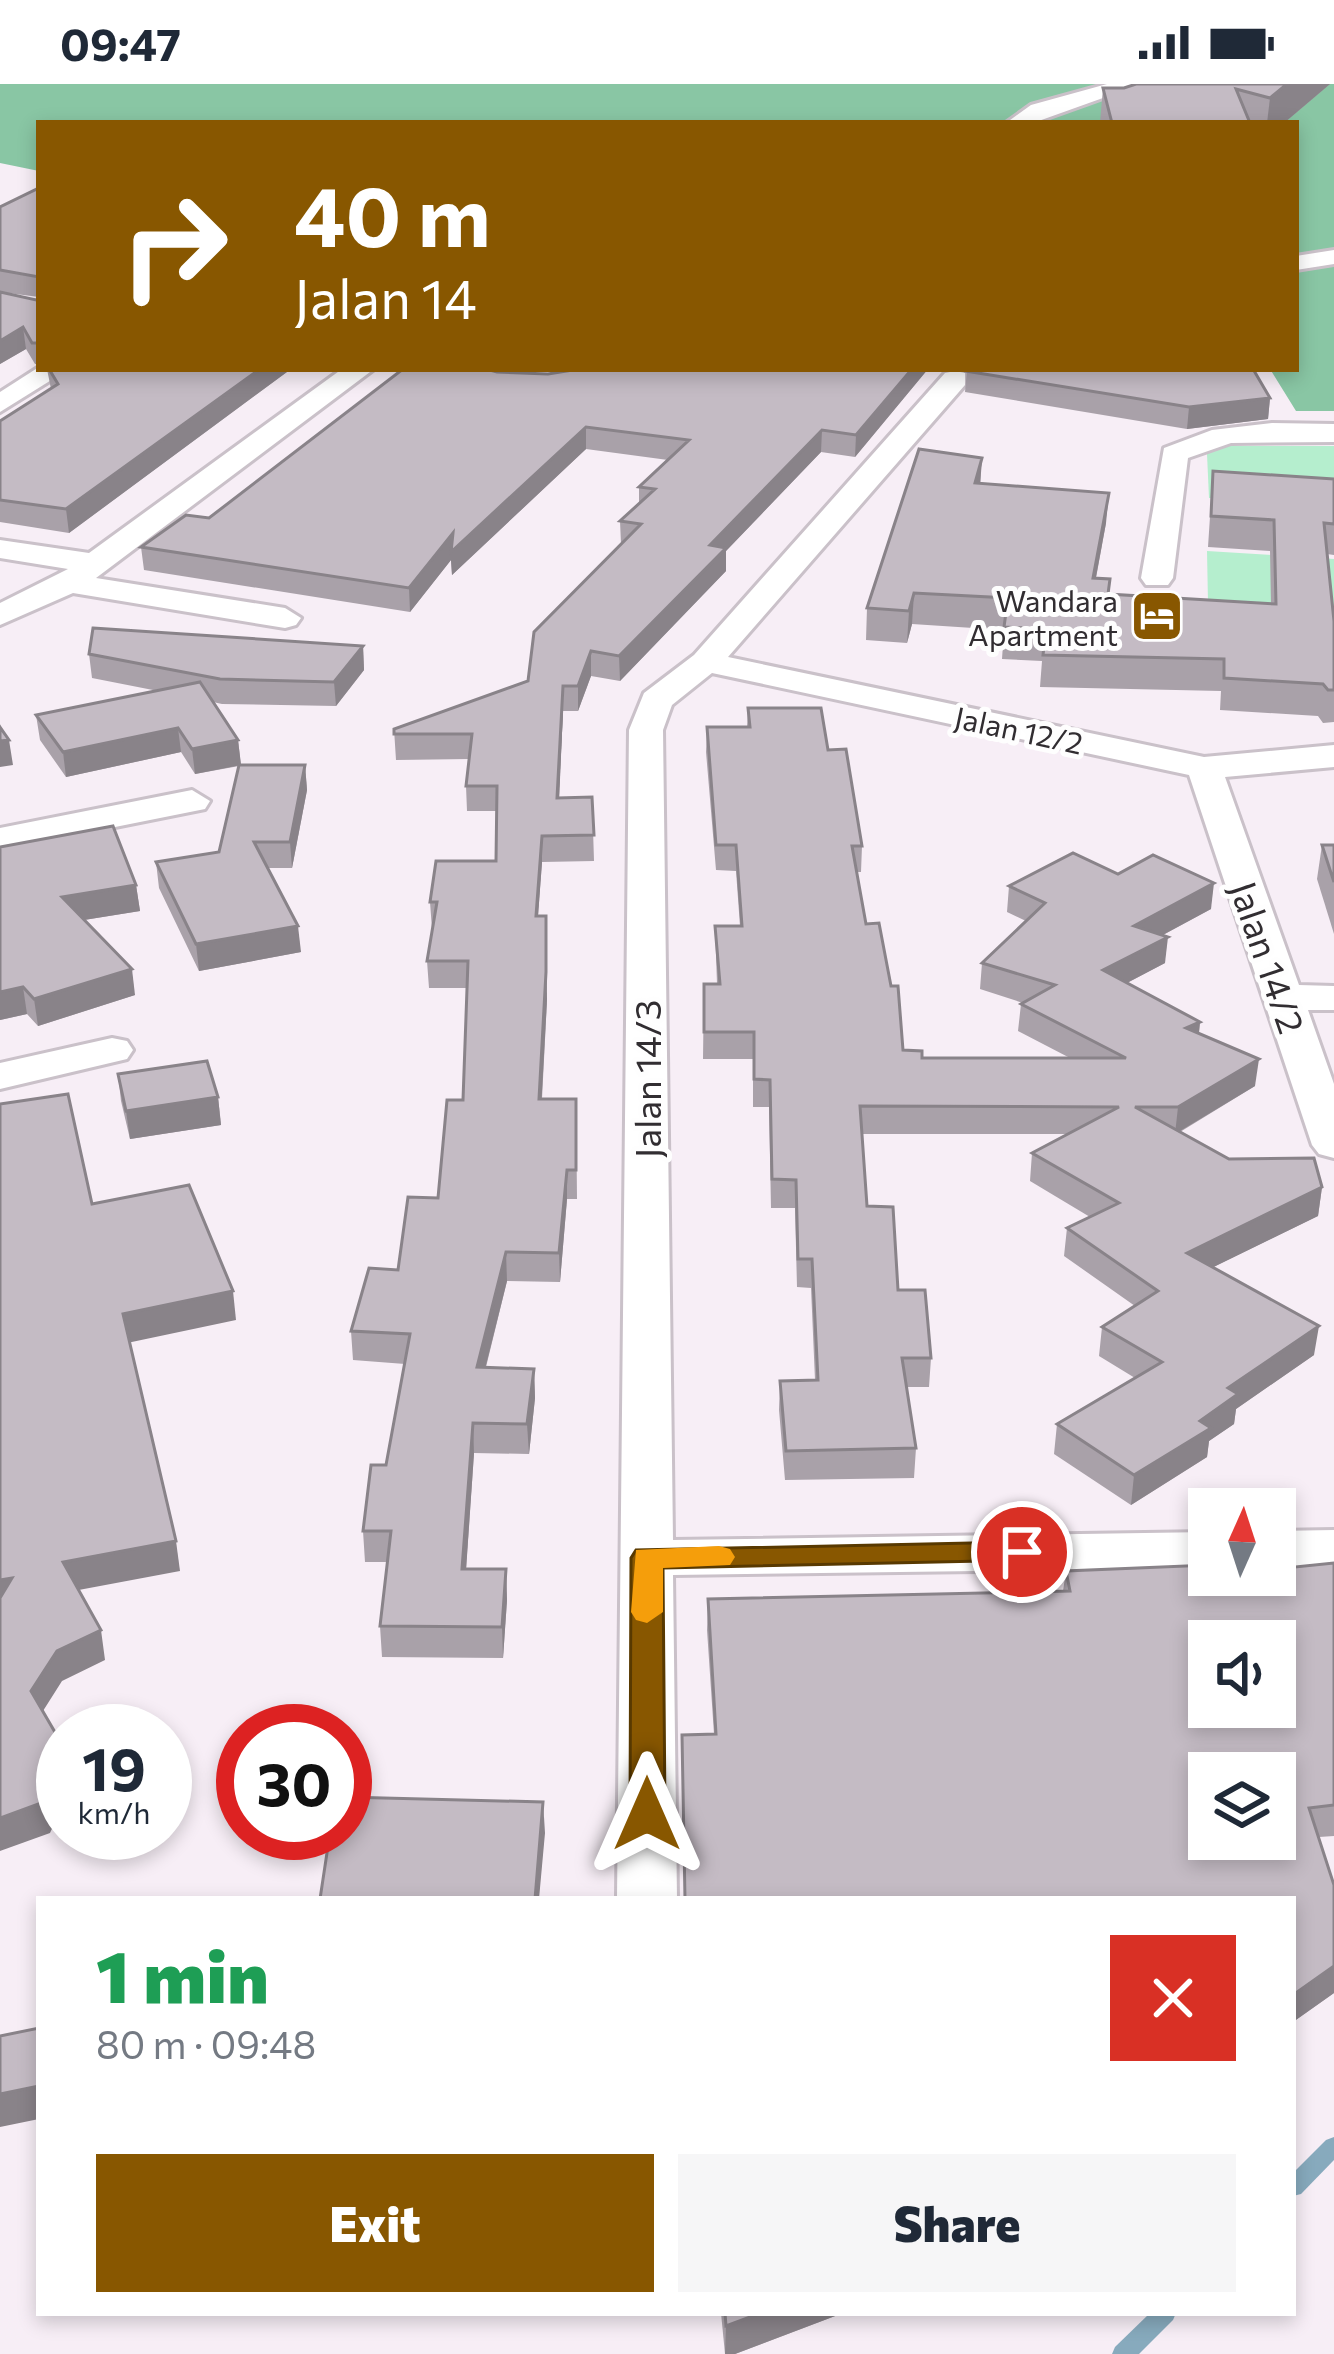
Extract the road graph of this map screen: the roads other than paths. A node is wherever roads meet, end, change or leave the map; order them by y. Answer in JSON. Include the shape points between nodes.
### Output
{"nodes":[{"id":1,"x":1130,"y":84,"type":"edge"},
{"id":2,"x":1022,"y":120,"type":"edge"},
{"id":3,"x":1334,"y":257,"type":"edge"},
{"id":4,"x":1299,"y":262,"type":"edge"},
{"id":5,"x":50,"y":372,"type":"edge"},
{"id":6,"x":356,"y":372,"type":"edge"},
{"id":7,"x":955,"y":380,"type":"dead end"},
{"id":8,"x":0,"y":404,"type":"edge"},
{"id":9,"x":1334,"y":434,"type":"edge"},
{"id":10,"x":0,"y":549,"type":"edge"},
{"id":11,"x":80,"y":573,"type":"junction"},
{"id":12,"x":1157,"y":578,"type":"dead end"},
{"id":13,"x":0,"y":615,"type":"edge"},
{"id":14,"x":285,"y":618,"type":"dead end"},
{"id":15,"x":706,"y":662,"type":"junction"},
{"id":16,"x":1334,"y":756,"type":"edge"},
{"id":17,"x":1204,"y":768,"type":"junction"},
{"id":18,"x":192,"y":801,"type":"dead end"},
{"id":19,"x":0,"y":839,"type":"edge"},
{"id":20,"x":1283,"y":998,"type":"junction"},
{"id":21,"x":1334,"y":998,"type":"edge"},
{"id":22,"x":112,"y":1050,"type":"dead end"},
{"id":23,"x":0,"y":1076,"type":"edge"},
{"id":24,"x":1334,"y":1145,"type":"edge"},
{"id":25,"x":1334,"y":1548,"type":"edge"},
{"id":26,"x":1296,"y":1549,"type":"edge"},
{"id":27,"x":1188,"y":1550,"type":"edge"},
{"id":28,"x":647,"y":1558,"type":"junction"},
{"id":29,"x":647,"y":1896,"type":"edge"}],
"edges":[{"from":1,"to":2,"type":"street"},
{"from":3,"to":4,"type":"street"},
{"from":5,"to":8,"type":"street"},
{"from":6,"to":11,"type":"street"},
{"from":7,"to":15,"type":"street","name":"Jalan 14/3"},
{"from":9,"to":12,"type":"street","via":[[1248,432],[1196,441],[1174,454]]},
{"from":10,"to":11,"type":"street"},
{"from":11,"to":13,"type":"street"},
{"from":11,"to":14,"type":"street"},
{"from":15,"to":17,"type":"street","name":"Jalan 12/2"},
{"from":15,"to":28,"type":"street","name":"Jalan 14/3","via":[[656,700],[646,730]]},
{"from":16,"to":17,"type":"street","name":"Jalan 12/2"},
{"from":17,"to":20,"type":"street","name":"Jalan 14/2"},
{"from":18,"to":19,"type":"street"},
{"from":20,"to":21,"type":"street"},
{"from":20,"to":24,"type":"street","name":"Jalan 14/2"},
{"from":22,"to":23,"type":"street"},
{"from":25,"to":26,"type":"street"},
{"from":27,"to":28,"type":"street"},
{"from":28,"to":29,"type":"street","name":"Jalan 14/3"}]}
